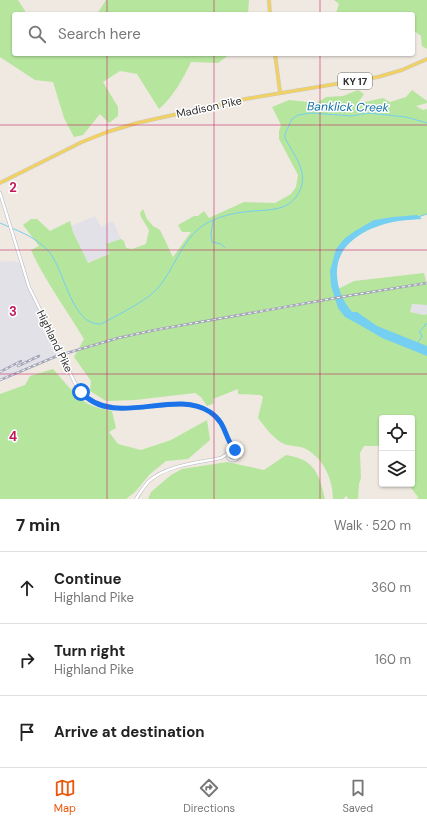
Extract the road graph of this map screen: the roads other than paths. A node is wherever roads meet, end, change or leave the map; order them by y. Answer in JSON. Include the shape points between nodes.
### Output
{"nodes":[{"id":1,"x":269,"y":0,"type":"edge"},
{"id":2,"x":270,"y":12,"type":"edge"},
{"id":3,"x":275,"y":56,"type":"edge"},
{"id":4,"x":427,"y":59,"type":"edge"},
{"id":5,"x":280,"y":92,"type":"junction"},
{"id":6,"x":0,"y":183,"type":"edge"},
{"id":7,"x":0,"y":193,"type":"edge"},
{"id":8,"x":230,"y":443,"type":"junction"},
{"id":9,"x":235,"y":450,"type":"junction"},
{"id":10,"x":229,"y":451,"type":"junction"},
{"id":11,"x":227,"y":454,"type":"junction"},
{"id":12,"x":221,"y":458,"type":"junction"},
{"id":13,"x":229,"y":460,"type":"junction"},
{"id":14,"x":136,"y":499,"type":"edge"}],
"edges":[{"from":1,"to":2,"type":"main road"},
{"from":3,"to":5,"type":"main road"},
{"from":4,"to":5,"type":"main road","name":"Madison Pike","number":"KY 17","via":[[378,77]]},
{"from":5,"to":6,"type":"main road","name":"Madison Pike","number":"KY 17","via":[[137,123],[107,132]]},
{"from":7,"to":8,"type":"street","name":"Highland Pike","bridge":true,"via":[[34,298],[72,377],[84,395],[93,403],[105,407],[183,404],[202,408],[217,418]]},
{"from":8,"to":9,"type":"street","name":"Highland Pike"},
{"from":8,"to":10,"type":"street"},
{"from":9,"to":10,"type":"street"},
{"from":9,"to":13,"type":"street","via":[[238,453],[237,458],[234,461]]},
{"from":10,"to":11,"type":"street"},
{"from":11,"to":12,"type":"street"},
{"from":11,"to":13,"type":"street"},
{"from":12,"to":13,"type":"street"},
{"from":12,"to":14,"type":"street","via":[[179,467],[158,475]]}]}
